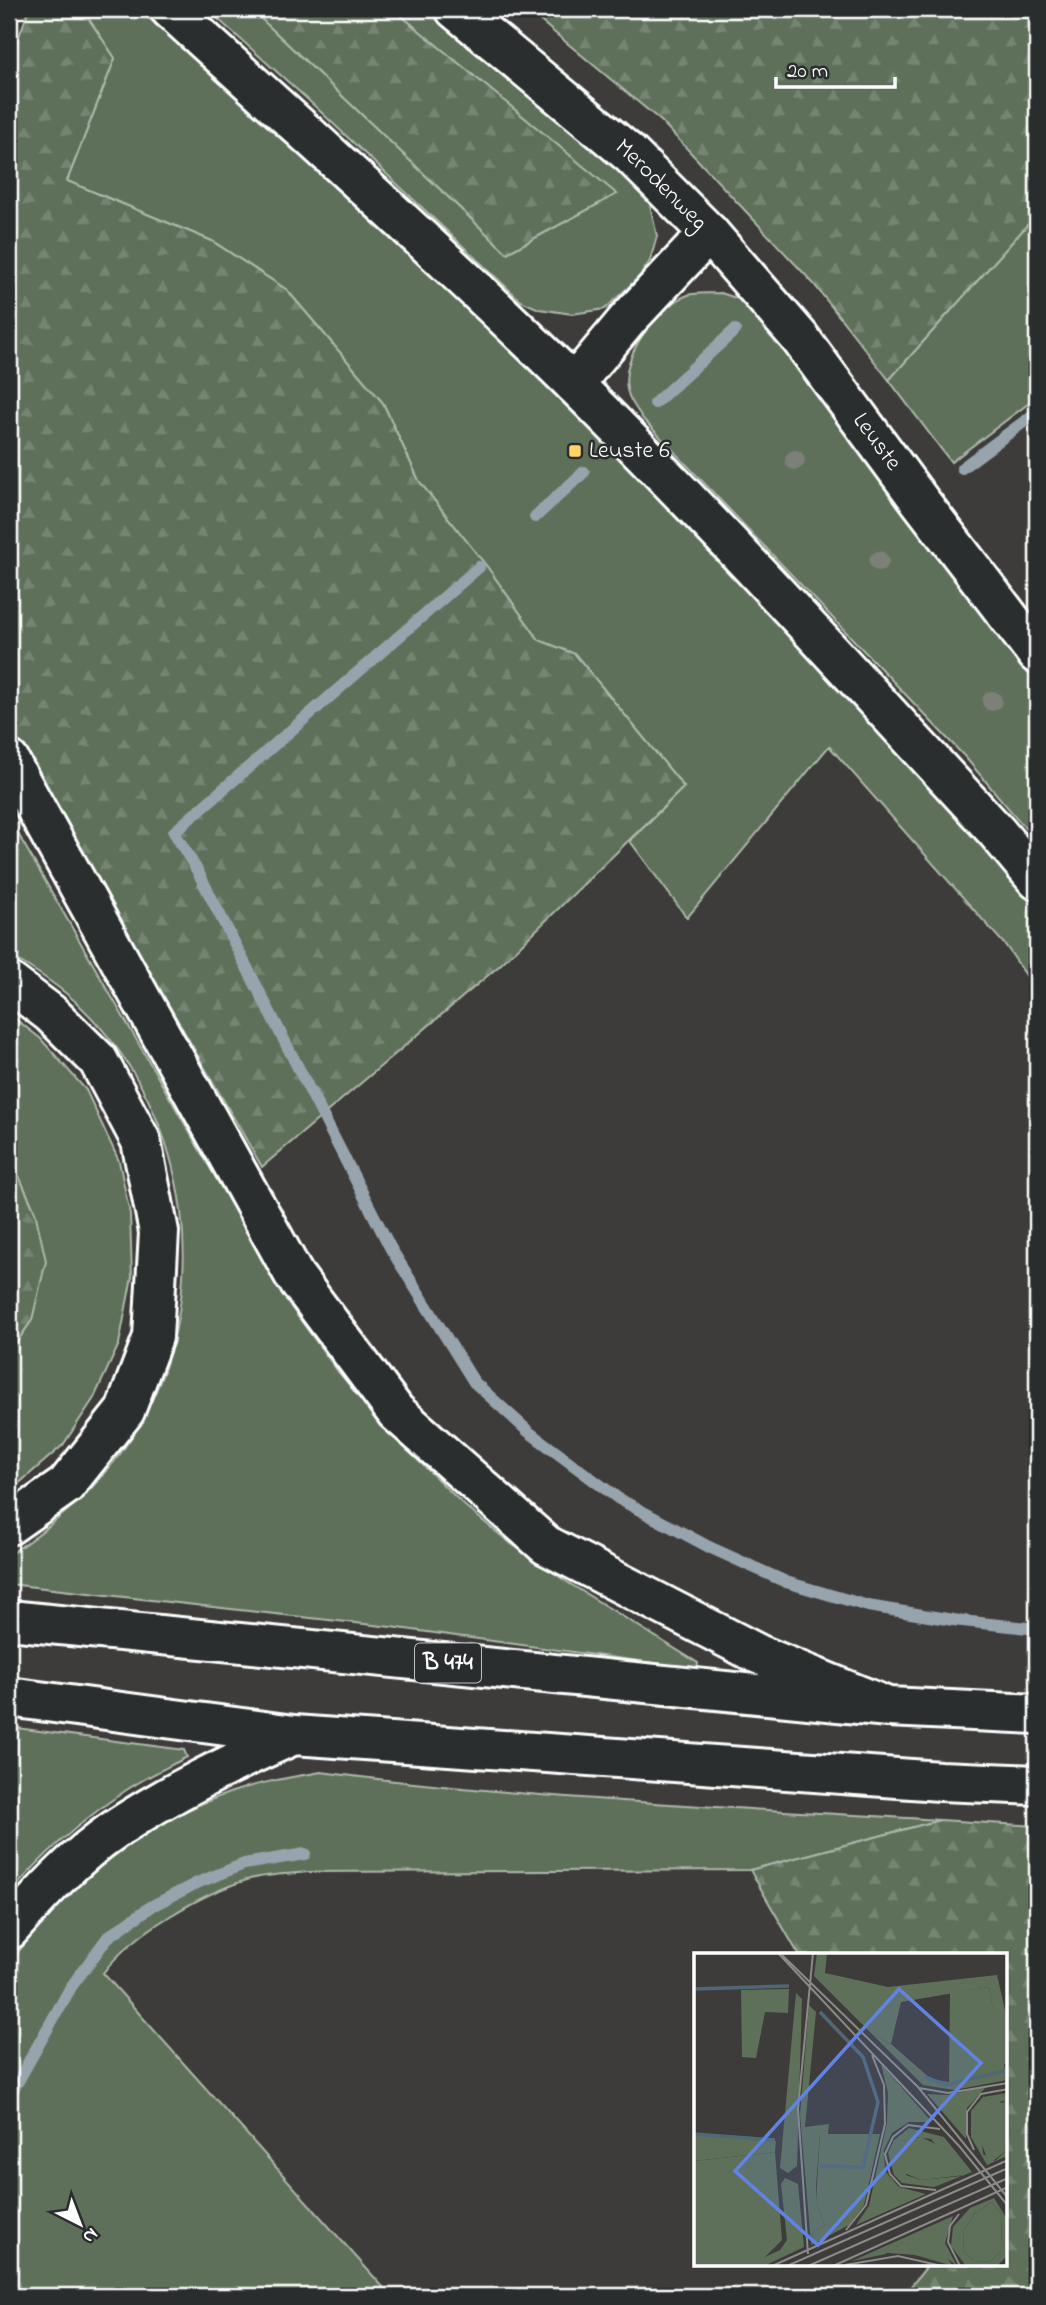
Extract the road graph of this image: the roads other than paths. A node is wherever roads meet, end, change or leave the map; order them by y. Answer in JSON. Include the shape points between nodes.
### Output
{"nodes":[{"id":1,"x":170,"y":9,"type":"edge"},
{"id":2,"x":455,"y":9,"type":"edge"},
{"id":3,"x":709,"y":233,"type":"junction"},
{"id":4,"x":574,"y":384,"type":"junction"},
{"id":5,"x":1037,"y":654,"type":"edge"},
{"id":6,"x":9,"y":760,"type":"edge"},
{"id":7,"x":1037,"y":880,"type":"edge"},
{"id":8,"x":9,"y":982,"type":"edge"},
{"id":9,"x":9,"y":1525,"type":"edge"},
{"id":10,"x":9,"y":1620,"type":"edge"},
{"id":11,"x":9,"y":1697,"type":"edge"},
{"id":12,"x":888,"y":1707,"type":"junction"},
{"id":13,"x":1037,"y":1714,"type":"edge"},
{"id":14,"x":294,"y":1735,"type":"junction"},
{"id":15,"x":1037,"y":1785,"type":"edge"},
{"id":16,"x":9,"y":1930,"type":"edge"}],
"edges":[{"from":1,"to":4,"type":"main road"},
{"from":2,"to":3,"type":"main road","name":"Merodenweg","via":[[630,154]]},
{"from":3,"to":4,"type":"main road","name":"Merodenweg"},
{"from":3,"to":5,"type":"main road","name":"Leuste","via":[[800,338]]},
{"from":4,"to":7,"type":"main road","via":[[732,546]]},
{"from":6,"to":12,"type":"main road","via":[[294,1275],[396,1412],[546,1545],[758,1654]]},
{"from":8,"to":9,"type":"main road","via":[[50,1013],[98,1060],[141,1142],[159,1232],[153,1337],[125,1411],[66,1485]]},
{"from":10,"to":12,"type":"main road","number":"B 474"},
{"from":11,"to":14,"type":"main road"},
{"from":12,"to":13,"type":"main road","number":"B 474"},
{"from":14,"to":15,"type":"main road"},
{"from":14,"to":16,"type":"main road","via":[[214,1771],[112,1832],[46,1888]]}]}
